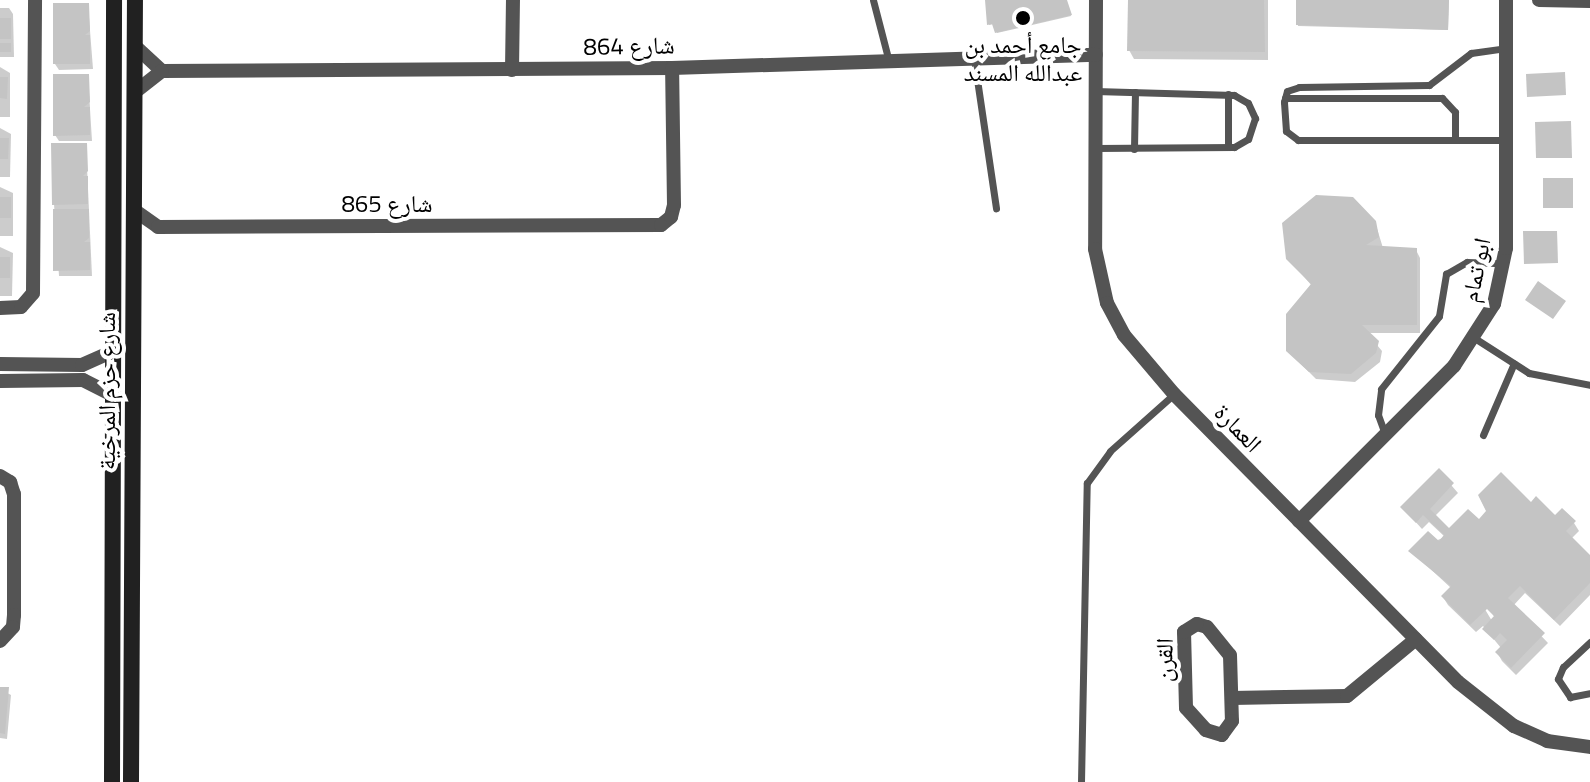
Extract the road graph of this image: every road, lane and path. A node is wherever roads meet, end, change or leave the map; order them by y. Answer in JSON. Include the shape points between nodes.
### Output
{"nodes":[{"id":1,"x":35,"y":0,"type":"edge"},
{"id":2,"x":114,"y":0,"type":"edge"},
{"id":3,"x":135,"y":0,"type":"edge"},
{"id":4,"x":513,"y":0,"type":"edge"},
{"id":5,"x":873,"y":0,"type":"edge"},
{"id":6,"x":1096,"y":0,"type":"edge"},
{"id":7,"x":1506,"y":0,"type":"edge"},
{"id":8,"x":1539,"y":0,"type":"edge"},
{"id":9,"x":1590,"y":1,"type":"edge"},
{"id":10,"x":135,"y":46,"type":"junction"},
{"id":11,"x":1506,"y":48,"type":"junction"},
{"id":12,"x":1096,"y":55,"type":"junction"},
{"id":13,"x":974,"y":59,"type":"junction"},
{"id":14,"x":889,"y":62,"type":"junction"},
{"id":15,"x":672,"y":68,"type":"junction"},
{"id":16,"x":512,"y":70,"type":"junction"},
{"id":17,"x":162,"y":71,"type":"junction"},
{"id":18,"x":1436,"y":83,"type":"junction"},
{"id":19,"x":1095,"y":91,"type":"junction"},
{"id":20,"x":135,"y":92,"type":"junction"},
{"id":21,"x":1135,"y":92,"type":"junction"},
{"id":22,"x":1228,"y":94,"type":"junction"},
{"id":23,"x":1285,"y":98,"type":"junction"},
{"id":24,"x":1437,"y":98,"type":"junction"},
{"id":25,"x":1455,"y":140,"type":"junction"},
{"id":26,"x":1505,"y":140,"type":"junction"},
{"id":27,"x":1228,"y":147,"type":"junction"},
{"id":28,"x":1095,"y":148,"type":"junction"},
{"id":29,"x":1134,"y":149,"type":"junction"},
{"id":30,"x":996,"y":208,"type":"dead end"},
{"id":31,"x":134,"y":210,"type":"junction"},
{"id":32,"x":158,"y":227,"type":"junction"},
{"id":33,"x":132,"y":248,"type":"junction"},
{"id":34,"x":1504,"y":264,"type":"junction"},
{"id":35,"x":0,"y":308,"type":"edge"},
{"id":36,"x":1476,"y":339,"type":"junction"},
{"id":37,"x":115,"y":350,"type":"junction"},
{"id":38,"x":1514,"y":363,"type":"junction"},
{"id":39,"x":0,"y":364,"type":"edge"},
{"id":40,"x":0,"y":381,"type":"edge"},
{"id":41,"x":1590,"y":385,"type":"edge"},
{"id":42,"x":1174,"y":394,"type":"junction"},
{"id":43,"x":115,"y":396,"type":"junction"},
{"id":44,"x":1386,"y":435,"type":"junction"},
{"id":45,"x":1483,"y":435,"type":"dead end"},
{"id":46,"x":0,"y":476,"type":"edge"},
{"id":47,"x":1299,"y":521,"type":"junction"},
{"id":48,"x":1416,"y":639,"type":"junction"},
{"id":49,"x":0,"y":641,"type":"edge"},
{"id":50,"x":1590,"y":642,"type":"edge"},
{"id":51,"x":1590,"y":693,"type":"edge"},
{"id":52,"x":1232,"y":698,"type":"junction"},
{"id":53,"x":1590,"y":747,"type":"edge"},
{"id":54,"x":112,"y":782,"type":"edge"},
{"id":55,"x":131,"y":782,"type":"edge"},
{"id":56,"x":1081,"y":782,"type":"edge"}],
"edges":[{"from":1,"to":35,"type":"street","via":[[33,293],[21,307]]},
{"from":2,"to":37,"type":"street","name":"شارع حزم المرخية"},
{"from":3,"to":10,"type":"street","name":"شارع حزم المرخية"},
{"from":4,"to":16,"type":"street"},
{"from":5,"to":14,"type":"lane"},
{"from":6,"to":12,"type":"street","name":"العمارة"},
{"from":7,"to":11,"type":"street","name":"ابو تمام"},
{"from":8,"to":9,"type":"street"},
{"from":10,"to":17,"type":"street"},
{"from":10,"to":20,"type":"street","name":"شارع حزم المرخية"},
{"from":11,"to":18,"type":"lane","via":[[1471,53]]},
{"from":11,"to":26,"type":"street","name":"ابو تمام"},
{"from":12,"to":13,"type":"street","name":"شارع 864"},
{"from":12,"to":19,"type":"street","name":"العمارة"},
{"from":13,"to":14,"type":"street","name":"شارع 864"},
{"from":13,"to":30,"type":"lane"},
{"from":14,"to":15,"type":"street","name":"شارع 864"},
{"from":15,"to":16,"type":"street","name":"شارع 864"},
{"from":15,"to":32,"type":"street","name":"شارع 865","via":[[671,188],[655,218],[615,224]]},
{"from":16,"to":17,"type":"street","name":"شارع 864"},
{"from":17,"to":20,"type":"street"},
{"from":18,"to":23,"type":"lane","via":[[1299,87]]},
{"from":18,"to":24,"type":"lane"},
{"from":19,"to":21,"type":"lane"},
{"from":19,"to":28,"type":"street","name":"العمارة"},
{"from":20,"to":31,"type":"street","name":"شارع حزم المرخية"},
{"from":21,"to":22,"type":"lane"},
{"from":21,"to":29,"type":"lane"},
{"from":22,"to":27,"type":"lane"},
{"from":22,"to":27,"type":"lane","via":[[1248,103],[1255,123],[1248,139]]},
{"from":23,"to":24,"type":"lane"},
{"from":23,"to":25,"type":"lane","via":[[1284,126],[1298,140]]},
{"from":24,"to":25,"type":"lane","via":[[1454,109]]},
{"from":25,"to":26,"type":"lane"},
{"from":26,"to":34,"type":"street","name":"ابو تمام"},
{"from":27,"to":29,"type":"lane"},
{"from":28,"to":29,"type":"lane"},
{"from":28,"to":42,"type":"street","name":"العمارة","via":[[1095,249],[1101,285],[1124,335]]},
{"from":31,"to":32,"type":"street"},
{"from":31,"to":33,"type":"street","name":"شارع حزم المرخية"},
{"from":32,"to":33,"type":"street"},
{"from":33,"to":55,"type":"street","name":"شارع حزم المرخية"},
{"from":34,"to":36,"type":"street","name":"ابو تمام","via":[[1494,304]]},
{"from":34,"to":44,"type":"lane","via":[[1467,262],[1446,274],[1439,316],[1381,389],[1378,415]]},
{"from":36,"to":38,"type":"lane"},
{"from":36,"to":44,"type":"street","name":"ابو تمام"},
{"from":37,"to":39,"type":"street","via":[[82,365]]},
{"from":37,"to":43,"type":"street","name":"شارع حزم المرخية"},
{"from":38,"to":41,"type":"lane","via":[[1543,378]]},
{"from":38,"to":45,"type":"lane"},
{"from":40,"to":43,"type":"street","via":[[83,380]]},
{"from":42,"to":47,"type":"street","name":"العمارة"},
{"from":42,"to":56,"type":"lane","via":[[1110,451],[1087,483]]},
{"from":43,"to":54,"type":"street","name":"شارع حزم المرخية"},
{"from":44,"to":47,"type":"street","name":"ابو تمام"},
{"from":46,"to":49,"type":"street","via":[[10,482],[14,494],[14,615],[13,627]]},
{"from":47,"to":48,"type":"street","name":"العمارة"},
{"from":48,"to":52,"type":"street","via":[[1347,696]]},
{"from":48,"to":53,"type":"street","name":"العمارة","via":[[1458,682],[1514,726],[1547,741]]},
{"from":50,"to":51,"type":"lane","via":[[1563,667],[1558,679],[1570,697]]},
{"from":52,"to":52,"type":"street","name":"القرن","via":[[1228,650],[1207,627],[1189,626],[1184,638],[1186,708],[1206,730],[1222,735],[1231,726]]}]}
